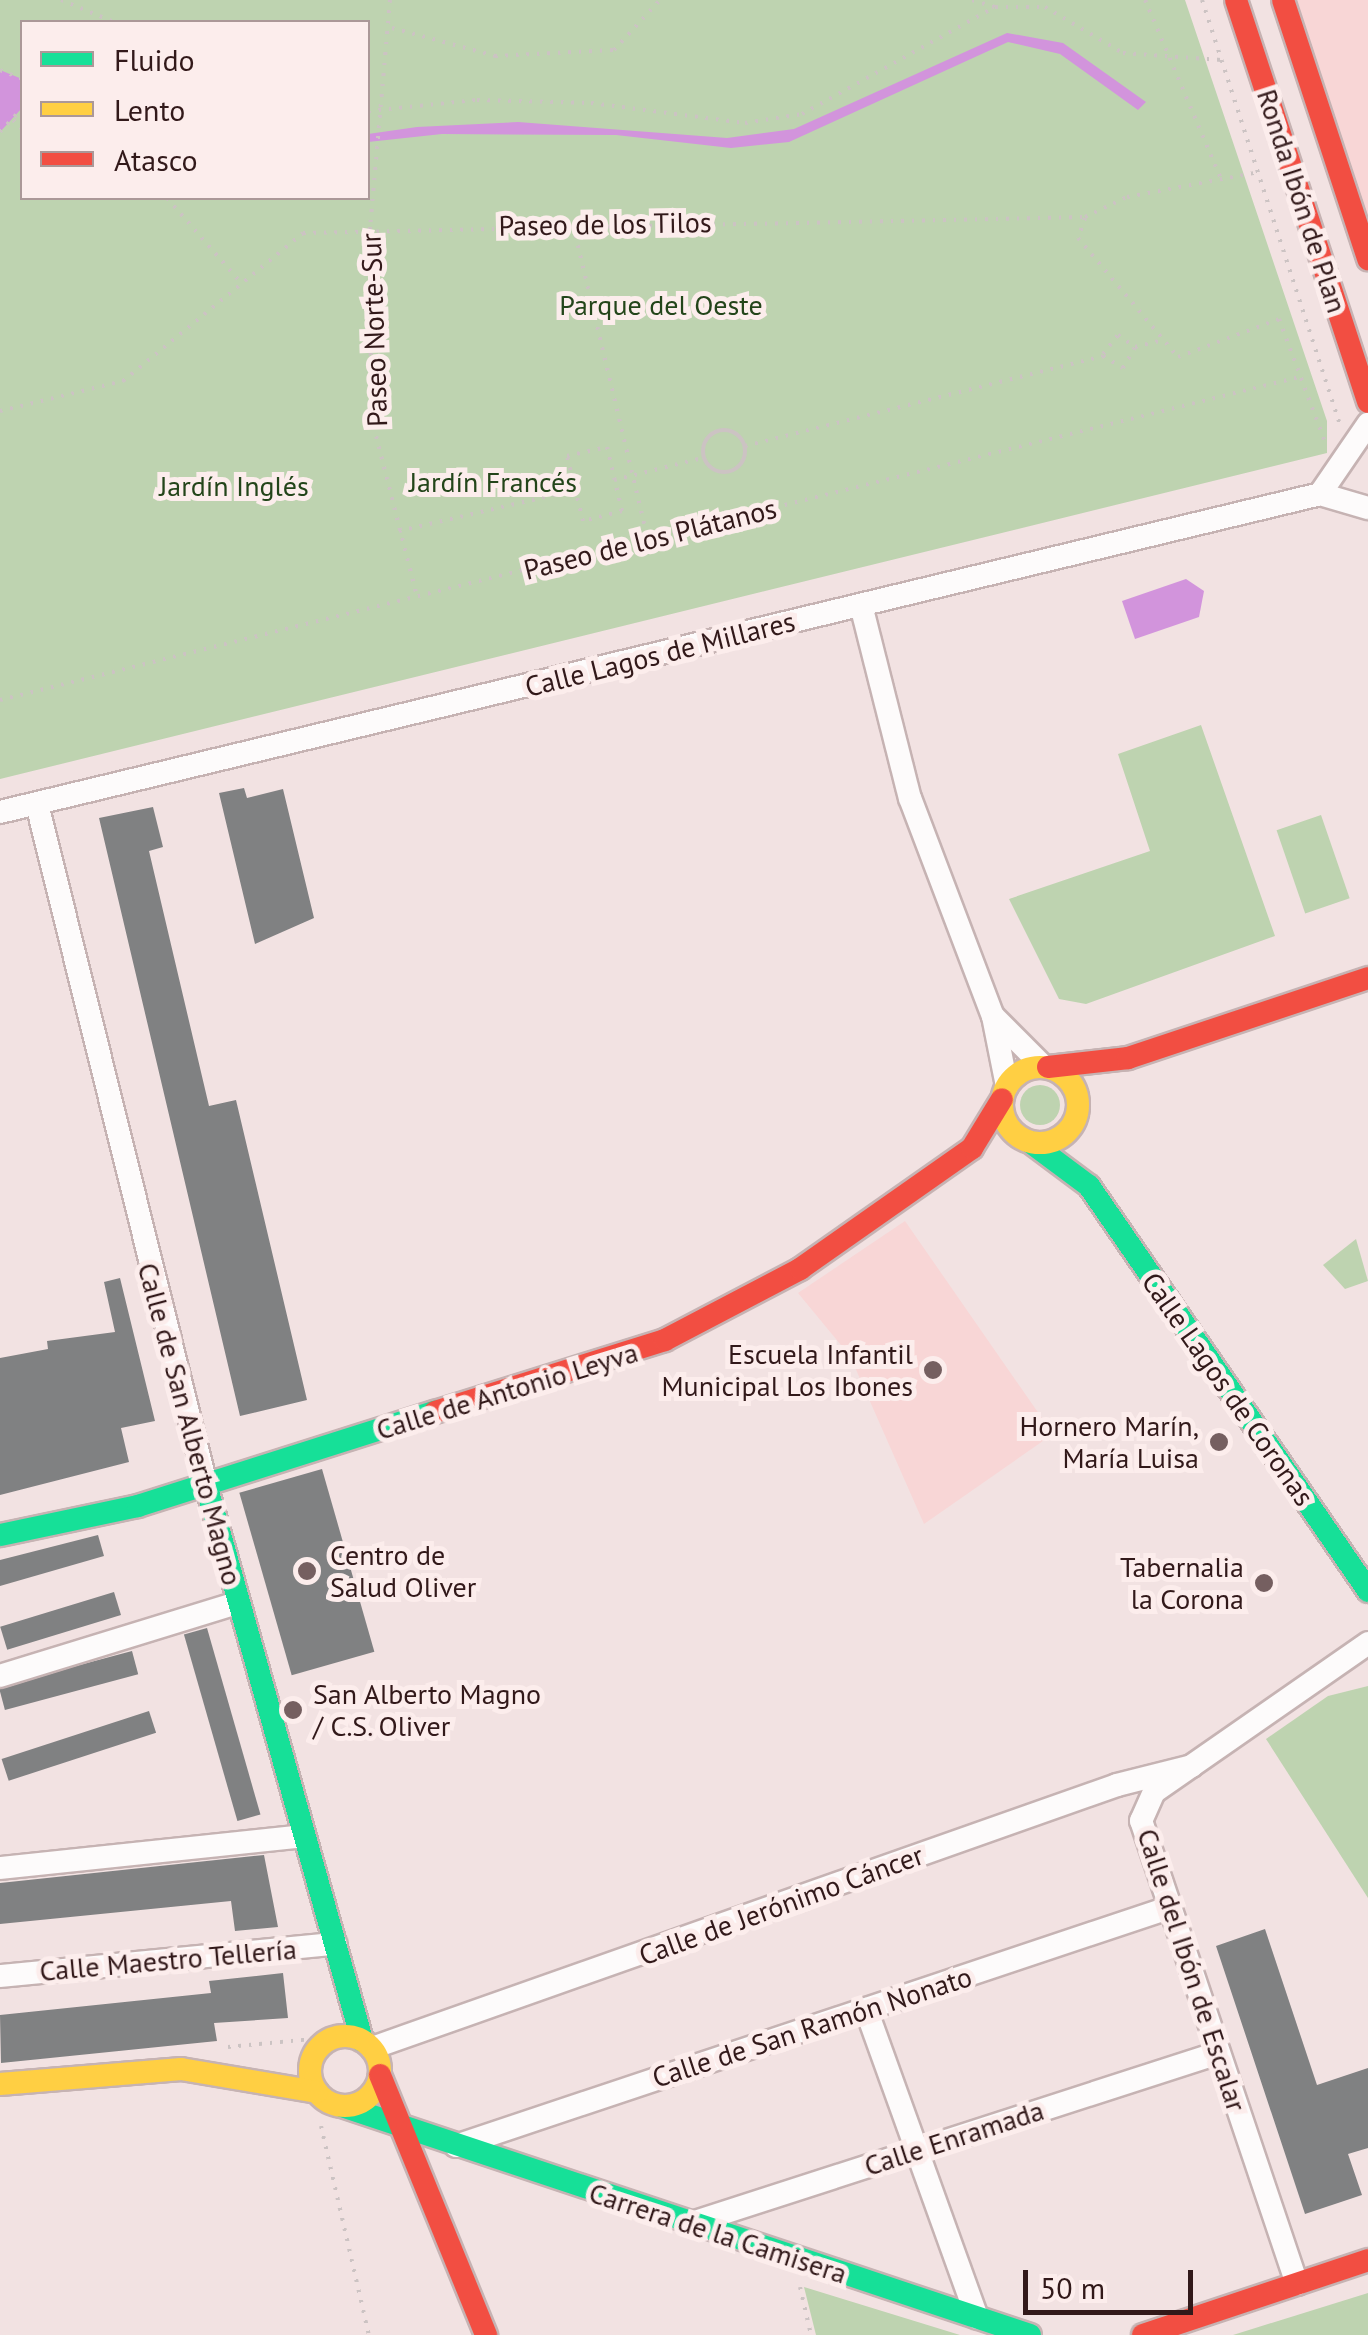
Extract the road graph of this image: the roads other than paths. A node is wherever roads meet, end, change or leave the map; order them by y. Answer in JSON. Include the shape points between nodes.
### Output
{"nodes":[{"id":1,"x":1236,"y":0,"type":"edge"},
{"id":2,"x":1283,"y":0,"type":"edge"},
{"id":3,"x":1368,"y":260,"type":"edge"},
{"id":4,"x":1368,"y":402,"type":"edge"},
{"id":5,"x":1368,"y":424,"type":"edge"},
{"id":6,"x":1320,"y":494,"type":"junction"},
{"id":7,"x":1368,"y":508,"type":"edge"},
{"id":8,"x":861,"y":605,"type":"junction"},
{"id":9,"x":37,"y":804,"type":"junction"},
{"id":10,"x":0,"y":812,"type":"edge"},
{"id":11,"x":1368,"y":978,"type":"edge"},
{"id":12,"x":993,"y":1016,"type":"junction"},
{"id":13,"x":1128,"y":1058,"type":"junction"},
{"id":14,"x":1046,"y":1067,"type":"junction"},
{"id":15,"x":1004,"y":1092,"type":"junction"},
{"id":16,"x":1077,"y":1112,"type":"junction"},
{"id":17,"x":1026,"y":1140,"type":"junction"},
{"id":18,"x":972,"y":1148,"type":"junction"},
{"id":19,"x":1089,"y":1186,"type":"junction"},
{"id":20,"x":205,"y":1481,"type":"junction"},
{"id":21,"x":0,"y":1534,"type":"edge"},
{"id":22,"x":1368,"y":1591,"type":"edge"},
{"id":23,"x":237,"y":1603,"type":"junction"},
{"id":24,"x":1368,"y":1643,"type":"edge"},
{"id":25,"x":0,"y":1676,"type":"edge"},
{"id":26,"x":1192,"y":1766,"type":"junction"},
{"id":27,"x":303,"y":1836,"type":"junction"},
{"id":28,"x":0,"y":1868,"type":"edge"},
{"id":29,"x":1168,"y":1908,"type":"junction"},
{"id":30,"x":335,"y":1944,"type":"junction"},
{"id":31,"x":0,"y":1976,"type":"edge"},
{"id":32,"x":866,"y":2009,"type":"junction"},
{"id":33,"x":367,"y":2044,"type":"junction"},
{"id":34,"x":1218,"y":2053,"type":"junction"},
{"id":35,"x":380,"y":2075,"type":"junction"},
{"id":36,"x":0,"y":2084,"type":"edge"},
{"id":37,"x":318,"y":2094,"type":"junction"},
{"id":38,"x":342,"y":2106,"type":"junction"},
{"id":39,"x":406,"y":2130,"type":"junction"},
{"id":40,"x":456,"y":2146,"type":"junction"},
{"id":41,"x":917,"y":2150,"type":"junction"},
{"id":42,"x":426,"y":2182,"type":"junction"},
{"id":43,"x":689,"y":2224,"type":"junction"},
{"id":44,"x":1368,"y":2260,"type":"edge"},
{"id":45,"x":1297,"y":2284,"type":"junction"},
{"id":46,"x":977,"y":2318,"type":"junction"},
{"id":47,"x":486,"y":2335,"type":"edge"},
{"id":48,"x":1030,"y":2335,"type":"edge"},
{"id":49,"x":1143,"y":2335,"type":"edge"}],
"edges":[{"from":1,"to":4,"type":"street","name":"Ronda Ibón de Plan"},
{"from":2,"to":3,"type":"street","name":"Ronda Ibón de Plan"},
{"from":5,"to":6,"type":"street"},
{"from":6,"to":7,"type":"street","name":"Calle Lagos de Millares"},
{"from":6,"to":8,"type":"street","name":"Calle Lagos de Millares"},
{"from":8,"to":9,"type":"street","name":"Calle Lagos de Millares"},
{"from":8,"to":12,"type":"street","via":[[910,798]]},
{"from":9,"to":10,"type":"street","name":"Calle Lagos de Millares"},
{"from":9,"to":20,"type":"street","name":"Calle de San Alberto Magno"},
{"from":11,"to":13,"type":"street"},
{"from":12,"to":14,"type":"street"},
{"from":12,"to":15,"type":"street"},
{"from":13,"to":14,"type":"street"},
{"from":13,"to":16,"type":"street"},
{"from":14,"to":15,"type":"street","via":[[1022,1071]]},
{"from":14,"to":16,"type":"street","via":[[1069,1080]]},
{"from":15,"to":17,"type":"street","via":[[1006,1122]]},
{"from":15,"to":18,"type":"street","name":"Calle de Antonio Leyva"},
{"from":16,"to":17,"type":"street","via":[[1052,1141]]},
{"from":16,"to":19,"type":"street","name":"Calle Lagos de Coronas"},
{"from":17,"to":18,"type":"street","name":"Calle de Antonio Leyva"},
{"from":17,"to":19,"type":"street","name":"Calle Lagos de Coronas"},
{"from":18,"to":20,"type":"street","name":"Calle de Antonio Leyva","via":[[800,1269],[664,1340]]},
{"from":19,"to":22,"type":"street","name":"Calle Lagos de Coronas"},
{"from":20,"to":21,"type":"street","name":"Calle de Antonio Leyva","via":[[84,1520]]},
{"from":20,"to":23,"type":"street","name":"Calle de San Alberto Magno"},
{"from":23,"to":25,"type":"street"},
{"from":23,"to":27,"type":"street","name":"Calle de San Alberto Magno"},
{"from":24,"to":26,"type":"street","name":"Calle del Ibón de Escalar"},
{"from":26,"to":29,"type":"street","name":"Calle del Ibón de Escalar","via":[[1142,1810]]},
{"from":26,"to":33,"type":"street","name":"Calle de Jerónimo Cáncer","via":[[1117,1785]]},
{"from":27,"to":28,"type":"street"},
{"from":27,"to":30,"type":"street","name":"Calle de San Alberto Magno"},
{"from":29,"to":32,"type":"street","name":"Calle de San Ramón Nonato"},
{"from":29,"to":34,"type":"street","name":"Calle del Ibón de Escalar"},
{"from":30,"to":31,"type":"street","name":"Calle Maestro Tellería"},
{"from":30,"to":33,"type":"street","name":"Calle de San Alberto Magno"},
{"from":32,"to":40,"type":"street","name":"Calle de San Ramón Nonato"},
{"from":32,"to":41,"type":"street"},
{"from":33,"to":35,"type":"street"},
{"from":33,"to":37,"type":"street","via":[[334,2037],[310,2066]]},
{"from":34,"to":41,"type":"street","name":"Calle Enramada"},
{"from":34,"to":45,"type":"street","name":"Calle del Ibón de Escalar"},
{"from":35,"to":38,"type":"street","via":[[362,2102]]},
{"from":35,"to":39,"type":"street"},
{"from":36,"to":37,"type":"street","via":[[181,2069]]},
{"from":37,"to":38,"type":"street"},
{"from":38,"to":39,"type":"street","name":"Carrera de la Camisera"},
{"from":39,"to":40,"type":"street","name":"Carrera de la Camisera"},
{"from":39,"to":42,"type":"street"},
{"from":40,"to":42,"type":"street"},
{"from":40,"to":43,"type":"street","name":"Carrera de la Camisera"},
{"from":41,"to":43,"type":"street","name":"Calle Enramada"},
{"from":41,"to":46,"type":"street"},
{"from":42,"to":47,"type":"street"},
{"from":43,"to":46,"type":"street","name":"Carrera de la Camisera"},
{"from":44,"to":45,"type":"street"},
{"from":45,"to":49,"type":"street"},
{"from":46,"to":48,"type":"street","name":"Carrera de la Camisera"}]}
